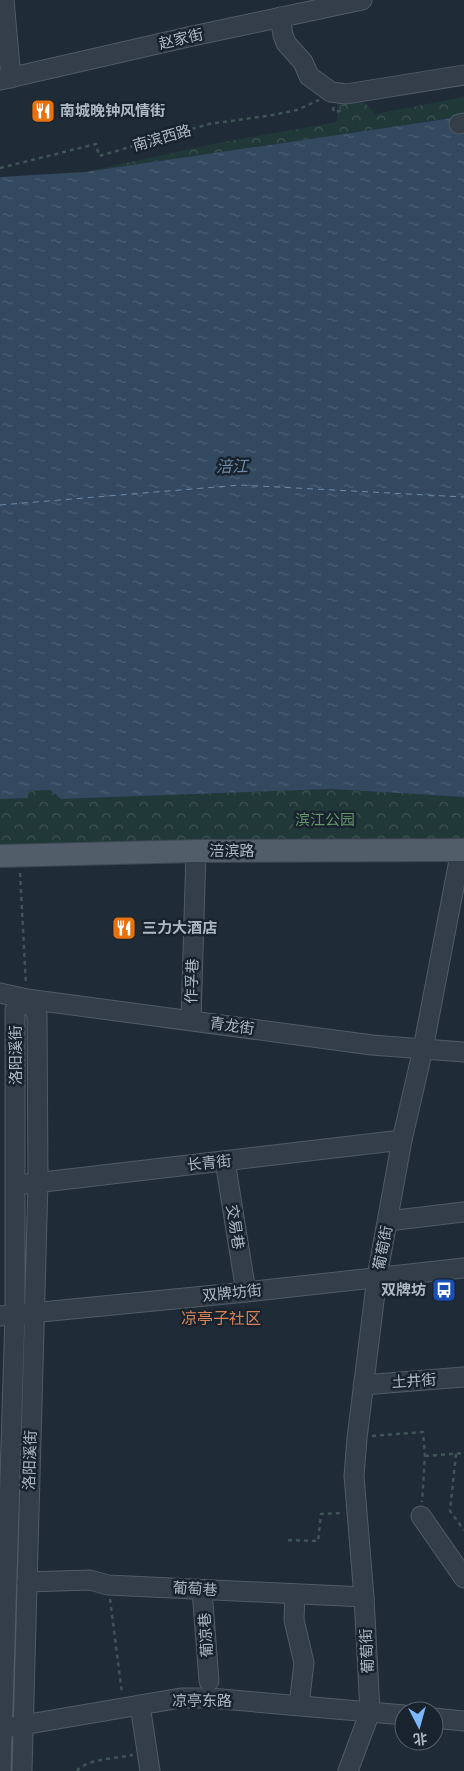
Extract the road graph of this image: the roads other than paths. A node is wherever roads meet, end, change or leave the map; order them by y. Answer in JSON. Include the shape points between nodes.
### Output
{"nodes":[{"id":1,"x":4,"y":0,"type":"edge"},
{"id":2,"x":306,"y":0,"type":"edge"},
{"id":3,"x":362,"y":0,"type":"edge"},
{"id":4,"x":280,"y":17,"type":"junction"},
{"id":5,"x":464,"y":76,"type":"edge"},
{"id":6,"x":5,"y":79,"type":"edge"},
{"id":7,"x":462,"y":850,"type":"edge"},
{"id":8,"x":196,"y":851,"type":"junction"},
{"id":9,"x":10,"y":856,"type":"edge"},
{"id":10,"x":0,"y":993,"type":"edge"},
{"id":11,"x":27,"y":998,"type":"junction"},
{"id":12,"x":191,"y":1020,"type":"junction"},
{"id":13,"x":423,"y":1049,"type":"junction"},
{"id":14,"x":464,"y":1052,"type":"edge"},
{"id":15,"x":402,"y":1140,"type":"junction"},
{"id":16,"x":225,"y":1161,"type":"junction"},
{"id":17,"x":38,"y":1182,"type":"junction"},
{"id":18,"x":16,"y":1185,"type":"junction"},
{"id":19,"x":464,"y":1212,"type":"edge"},
{"id":20,"x":388,"y":1221,"type":"junction"},
{"id":21,"x":464,"y":1268,"type":"edge"},
{"id":22,"x":377,"y":1277,"type":"junction"},
{"id":23,"x":246,"y":1292,"type":"junction"},
{"id":24,"x":35,"y":1312,"type":"junction"},
{"id":25,"x":7,"y":1315,"type":"edge"},
{"id":26,"x":464,"y":1377,"type":"edge"},
{"id":27,"x":363,"y":1385,"type":"junction"},
{"id":28,"x":421,"y":1516,"type":"road end"},
{"id":29,"x":464,"y":1578,"type":"edge"},
{"id":30,"x":27,"y":1582,"type":"junction"},
{"id":31,"x":202,"y":1590,"type":"junction"},
{"id":32,"x":295,"y":1594,"type":"junction"},
{"id":33,"x":364,"y":1597,"type":"junction"},
{"id":34,"x":209,"y":1680,"type":"dead end"},
{"id":35,"x":299,"y":1705,"type":"junction"},
{"id":36,"x":132,"y":1706,"type":"junction"},
{"id":37,"x":370,"y":1712,"type":"junction"},
{"id":38,"x":394,"y":1714,"type":"edge"},
{"id":39,"x":444,"y":1719,"type":"edge"},
{"id":40,"x":464,"y":1721,"type":"edge"},
{"id":41,"x":24,"y":1726,"type":"junction"},
{"id":42,"x":1,"y":1728,"type":"edge"},
{"id":43,"x":148,"y":1762,"type":"edge"},
{"id":44,"x":1,"y":1771,"type":"edge"},
{"id":45,"x":22,"y":1771,"type":"edge"},
{"id":46,"x":348,"y":1771,"type":"edge"}],
"edges":[{"from":1,"to":6,"type":"street"},
{"from":2,"to":4,"type":"street"},
{"from":3,"to":4,"type":"street","name":"赵家街"},
{"from":4,"to":5,"type":"street","via":[[286,43],[303,62],[309,76],[331,92],[346,94]]},
{"from":4,"to":6,"type":"street","name":"赵家街"},
{"from":7,"to":8,"type":"main road","name":"涪滨路"},
{"from":7,"to":13,"type":"street","name":"葡萄街"},
{"from":8,"to":9,"type":"main road","name":"涪滨路"},
{"from":8,"to":12,"type":"street","name":"作孚巷"},
{"from":10,"to":11,"type":"street","name":"青龙街"},
{"from":11,"to":12,"type":"street","name":"青龙街"},
{"from":11,"to":17,"type":"street","name":"洛阳溪街","via":[[36,1014]]},
{"from":11,"to":18,"type":"street","name":"洛阳溪街","via":[[16,1010]]},
{"from":12,"to":13,"type":"street","name":"青龙街"},
{"from":13,"to":14,"type":"street","name":"青龙街"},
{"from":13,"to":15,"type":"street","name":"葡萄街"},
{"from":15,"to":16,"type":"street","name":"长青街"},
{"from":15,"to":20,"type":"street","name":"葡萄街"},
{"from":16,"to":17,"type":"street","name":"长青街"},
{"from":16,"to":23,"type":"street","name":"交易巷"},
{"from":17,"to":18,"type":"street","name":"长青街"},
{"from":17,"to":24,"type":"street","name":"洛阳溪街"},
{"from":18,"to":25,"type":"street","name":"洛阳溪街"},
{"from":19,"to":20,"type":"street"},
{"from":20,"to":22,"type":"street","name":"葡萄街"},
{"from":21,"to":22,"type":"street","name":"双牌坊街"},
{"from":22,"to":23,"type":"street","name":"双牌坊街"},
{"from":22,"to":27,"type":"street","name":"葡萄街"},
{"from":23,"to":24,"type":"street","name":"双牌坊街"},
{"from":24,"to":25,"type":"street","name":"双牌坊街"},
{"from":24,"to":30,"type":"street","name":"洛阳溪街"},
{"from":25,"to":42,"type":"street","name":"洛阳溪街"},
{"from":26,"to":27,"type":"street","name":"土井街"},
{"from":27,"to":33,"type":"street","name":"葡萄街","via":[[354,1476]]},
{"from":28,"to":29,"type":"street"},
{"from":30,"to":31,"type":"street","name":"葡萄巷","via":[[90,1580],[108,1585]]},
{"from":30,"to":41,"type":"street","name":"洛阳溪街"},
{"from":31,"to":32,"type":"street","name":"葡萄巷"},
{"from":31,"to":34,"type":"street","name":"葡凉巷"},
{"from":32,"to":33,"type":"street","name":"葡萄巷"},
{"from":32,"to":35,"type":"street","via":[[294,1620],[304,1663]]},
{"from":33,"to":37,"type":"street","name":"葡萄街"},
{"from":35,"to":36,"type":"street","name":"凉亭东路","via":[[181,1698]]},
{"from":35,"to":37,"type":"street","name":"凉亭东路"},
{"from":36,"to":41,"type":"street","name":"凉亭东路"},
{"from":36,"to":43,"type":"street"},
{"from":37,"to":38,"type":"street","name":"凉亭东路"},
{"from":37,"to":46,"type":"street"},
{"from":39,"to":40,"type":"street"},
{"from":41,"to":42,"type":"street","name":"凉亭东路"},
{"from":41,"to":45,"type":"street","name":"洛阳溪街"},
{"from":42,"to":44,"type":"street","name":"洛阳溪街"}]}
